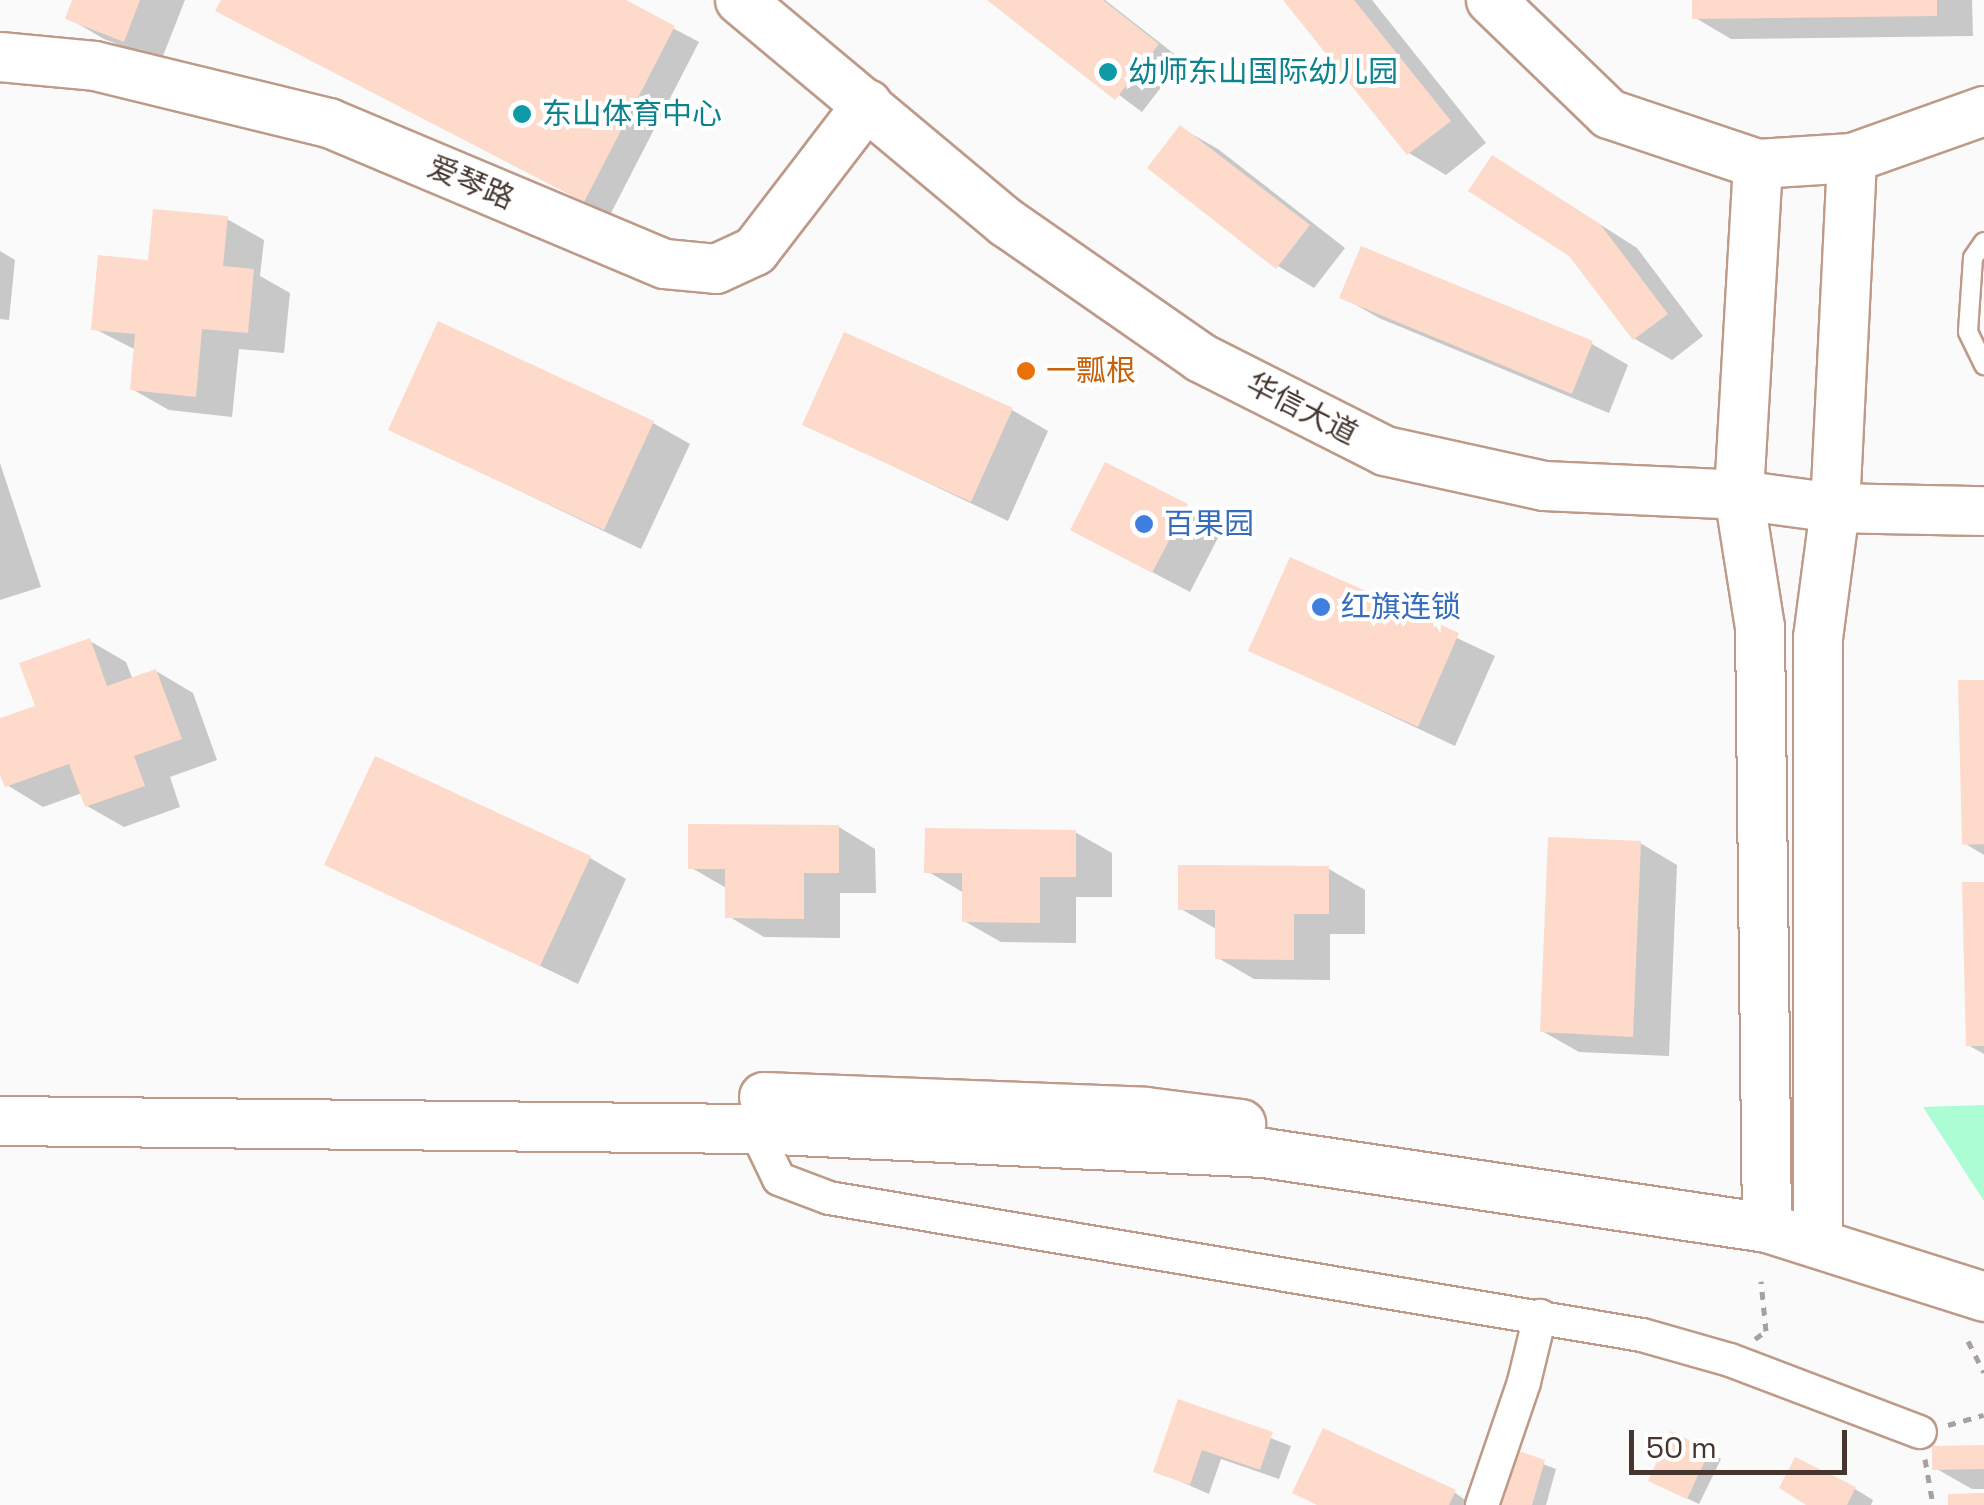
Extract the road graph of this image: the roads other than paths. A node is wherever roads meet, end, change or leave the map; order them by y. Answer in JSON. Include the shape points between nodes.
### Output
{"nodes":[{"id":1,"x":740,"y":0,"type":"edge"},
{"id":2,"x":1491,"y":0,"type":"edge"},
{"id":3,"x":0,"y":58,"type":"edge"},
{"id":4,"x":868,"y":104,"type":"junction"},
{"id":5,"x":1984,"y":111,"type":"edge"},
{"id":6,"x":1852,"y":158,"type":"junction"},
{"id":7,"x":1758,"y":164,"type":"junction"},
{"id":8,"x":1984,"y":242,"type":"edge"},
{"id":9,"x":1984,"y":365,"type":"edge"},
{"id":10,"x":1739,"y":495,"type":"junction"},
{"id":11,"x":1835,"y":508,"type":"junction"},
{"id":12,"x":1984,"y":512,"type":"edge"},
{"id":13,"x":0,"y":1092,"type":"edge"},
{"id":14,"x":0,"y":1121,"type":"edge"},
{"id":15,"x":755,"y":1129,"type":"junction"},
{"id":16,"x":1767,"y":1214,"type":"junction"},
{"id":17,"x":1818,"y":1224,"type":"junction"},
{"id":18,"x":1984,"y":1264,"type":"edge"},
{"id":19,"x":1984,"y":1297,"type":"edge"},
{"id":20,"x":1540,"y":1316,"type":"junction"},
{"id":21,"x":1920,"y":1432,"type":"dead end"},
{"id":22,"x":1482,"y":1505,"type":"edge"}],
"edges":[{"from":1,"to":4,"type":"street","name":"华信大道"},
{"from":2,"to":7,"type":"street","via":[[1609,114]]},
{"from":3,"to":4,"type":"street","name":"爱琴路","via":[[95,66],[329,123],[665,264],[716,269],[755,251]]},
{"from":4,"to":10,"type":"street","name":"华信大道","via":[[1006,223],[1202,358],[1385,451],[1544,486]]},
{"from":5,"to":6,"type":"street"},
{"from":6,"to":7,"type":"street"},
{"from":6,"to":11,"type":"street"},
{"from":7,"to":10,"type":"street"},
{"from":8,"to":9,"type":"lane","via":[[1974,258],[1968,332]]},
{"from":10,"to":11,"type":"street","name":"华信大道"},
{"from":10,"to":16,"type":"street","via":[[1760,626]]},
{"from":11,"to":12,"type":"street","name":"华信大道"},
{"from":11,"to":17,"type":"street","via":[[1818,638]]},
{"from":13,"to":16,"type":"street","via":[[761,1096],[1146,1112],[1494,1156]]},
{"from":14,"to":15,"type":"street"},
{"from":15,"to":16,"type":"street","via":[[1264,1153]]},
{"from":15,"to":20,"type":"street","via":[[779,1179],[828,1198]]},
{"from":16,"to":17,"type":"street"},
{"from":17,"to":18,"type":"street"},
{"from":17,"to":19,"type":"street"},
{"from":20,"to":21,"type":"street","via":[[1642,1334],[1730,1360]]},
{"from":20,"to":22,"type":"street"}]}
